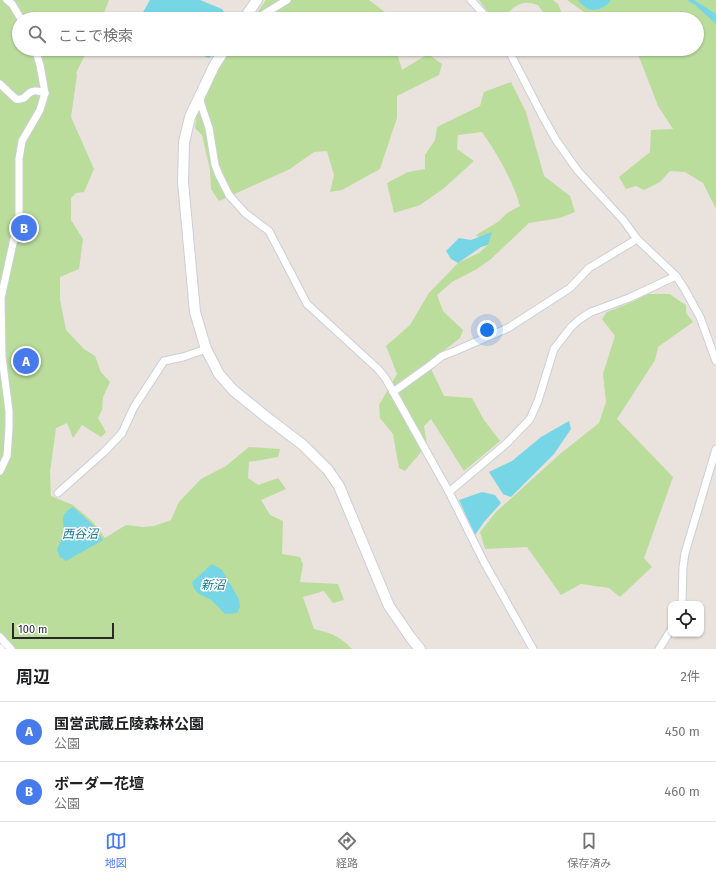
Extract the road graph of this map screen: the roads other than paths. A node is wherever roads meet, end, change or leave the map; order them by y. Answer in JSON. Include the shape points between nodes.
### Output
{"nodes":[{"id":1,"x":7,"y":0,"type":"edge"},
{"id":2,"x":257,"y":0,"type":"edge"},
{"id":3,"x":287,"y":0,"type":"edge"},
{"id":4,"x":470,"y":0,"type":"edge"},
{"id":5,"x":17,"y":12,"type":"edge"},
{"id":6,"x":249,"y":12,"type":"edge"},
{"id":7,"x":267,"y":12,"type":"edge"},
{"id":8,"x":481,"y":12,"type":"edge"},
{"id":9,"x":37,"y":56,"type":"edge"},
{"id":10,"x":220,"y":56,"type":"edge"},
{"id":11,"x":512,"y":56,"type":"edge"},
{"id":12,"x":0,"y":84,"type":"edge"},
{"id":13,"x":45,"y":93,"type":"junction"},
{"id":14,"x":200,"y":98,"type":"junction"},
{"id":15,"x":638,"y":239,"type":"junction"},
{"id":16,"x":676,"y":276,"type":"junction"},
{"id":17,"x":206,"y":349,"type":"junction"},
{"id":18,"x":716,"y":362,"type":"edge"},
{"id":19,"x":393,"y":392,"type":"junction"},
{"id":20,"x":716,"y":449,"type":"edge"},
{"id":21,"x":0,"y":471,"type":"edge"},
{"id":22,"x":449,"y":492,"type":"junction"},
{"id":23,"x":58,"y":493,"type":"dead end"},
{"id":24,"x":682,"y":601,"type":"edge"},
{"id":25,"x":668,"y":635,"type":"edge"},
{"id":26,"x":0,"y":637,"type":"edge"},
{"id":27,"x":11,"y":649,"type":"edge"},
{"id":28,"x":420,"y":649,"type":"edge"},
{"id":29,"x":533,"y":649,"type":"edge"},
{"id":30,"x":659,"y":649,"type":"edge"}],
"edges":[{"from":1,"to":5,"type":"street"},
{"from":2,"to":6,"type":"street"},
{"from":3,"to":7,"type":"street"},
{"from":4,"to":8,"type":"street"},
{"from":9,"to":13,"type":"street"},
{"from":10,"to":14,"type":"street"},
{"from":11,"to":15,"type":"street","via":[[556,140],[578,171]]},
{"from":12,"to":13,"type":"street","via":[[16,99],[24,98],[34,91]]},
{"from":13,"to":21,"type":"street","via":[[40,110],[22,141],[19,159],[19,216],[1,298],[2,357],[10,428],[7,456]]},
{"from":14,"to":17,"type":"street","via":[[190,117],[184,142],[183,182],[195,312]]},
{"from":14,"to":19,"type":"street","via":[[209,128],[215,165],[229,195],[245,213],[269,231],[307,304],[378,369]]},
{"from":15,"to":16,"type":"street"},
{"from":15,"to":19,"type":"street","via":[[589,268],[570,288],[508,328],[442,356]]},
{"from":16,"to":18,"type":"street","via":[[693,303]]},
{"from":16,"to":22,"type":"street","via":[[591,312],[571,327],[554,349],[530,419],[507,443]]},
{"from":17,"to":23,"type":"street","via":[[164,360],[134,407],[122,433]]},
{"from":17,"to":28,"type":"street","via":[[219,374],[233,390],[303,445],[328,470],[339,486],[389,606]]},
{"from":19,"to":22,"type":"street"},
{"from":20,"to":24,"type":"street","via":[[685,553]]},
{"from":22,"to":29,"type":"street","via":[[484,562]]},
{"from":25,"to":30,"type":"street"},
{"from":26,"to":27,"type":"street"}]}
